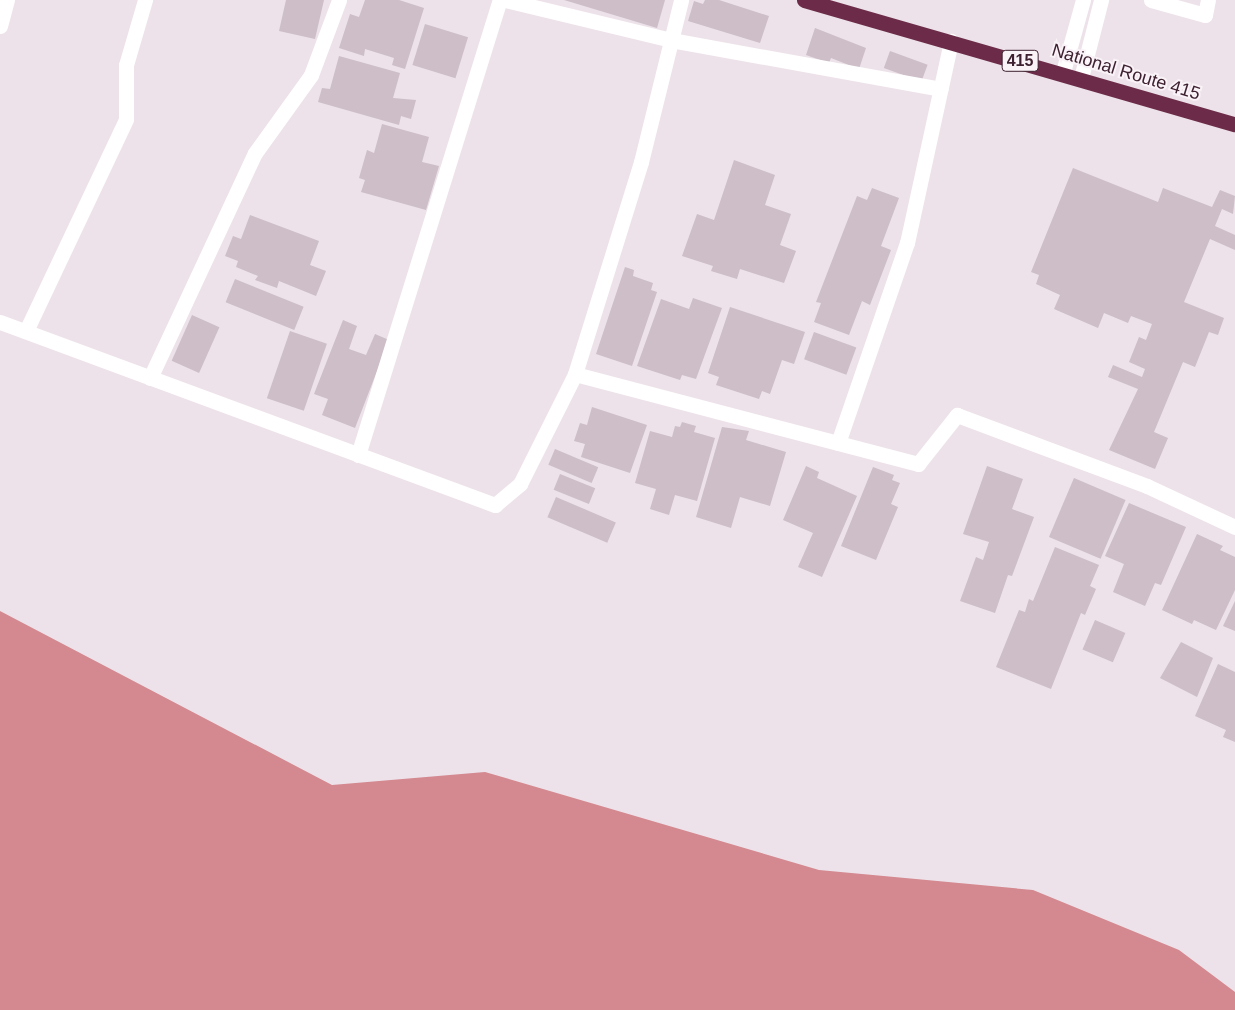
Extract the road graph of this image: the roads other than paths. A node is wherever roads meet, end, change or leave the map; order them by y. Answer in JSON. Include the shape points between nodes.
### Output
{"nodes":[{"id":1,"x":7,"y":0,"type":"edge"},
{"id":2,"x":145,"y":0,"type":"edge"},
{"id":3,"x":339,"y":0,"type":"edge"},
{"id":4,"x":500,"y":0,"type":"edge"},
{"id":5,"x":505,"y":0,"type":"edge"},
{"id":6,"x":681,"y":0,"type":"edge"},
{"id":7,"x":804,"y":0,"type":"edge"},
{"id":8,"x":1082,"y":0,"type":"edge"},
{"id":9,"x":1101,"y":0,"type":"edge"},
{"id":10,"x":1150,"y":0,"type":"edge"},
{"id":11,"x":1208,"y":0,"type":"edge"},
{"id":12,"x":0,"y":26,"type":"edge"},
{"id":13,"x":671,"y":40,"type":"junction"},
{"id":14,"x":951,"y":41,"type":"junction"},
{"id":15,"x":1063,"y":72,"type":"junction"},
{"id":16,"x":1081,"y":78,"type":"junction"},
{"id":17,"x":940,"y":89,"type":"junction"},
{"id":18,"x":1235,"y":124,"type":"edge"},
{"id":19,"x":0,"y":322,"type":"edge"},
{"id":20,"x":26,"y":332,"type":"junction"},
{"id":21,"x":575,"y":374,"type":"junction"},
{"id":22,"x":150,"y":378,"type":"junction"},
{"id":23,"x":838,"y":443,"type":"junction"},
{"id":24,"x":358,"y":455,"type":"junction"},
{"id":25,"x":1235,"y":527,"type":"edge"}],
"edges":[{"from":1,"to":12,"type":"street"},
{"from":2,"to":20,"type":"street","via":[[126,65],[126,119]]},
{"from":3,"to":22,"type":"street","via":[[311,75],[255,153]]},
{"from":4,"to":24,"type":"street"},
{"from":5,"to":13,"type":"street"},
{"from":6,"to":13,"type":"street"},
{"from":7,"to":14,"type":"highway","name":"National Route 415","number":"415"},
{"from":8,"to":15,"type":"street"},
{"from":9,"to":16,"type":"street"},
{"from":10,"to":11,"type":"street","via":[[1205,15]]},
{"from":13,"to":17,"type":"street"},
{"from":13,"to":21,"type":"street","via":[[641,162]]},
{"from":14,"to":15,"type":"highway","name":"National Route 415","number":"415"},
{"from":14,"to":17,"type":"street"},
{"from":15,"to":16,"type":"highway","name":"National Route 415","number":"415"},
{"from":16,"to":18,"type":"highway","name":"National Route 415","number":"415"},
{"from":17,"to":23,"type":"street","via":[[907,243]]},
{"from":19,"to":20,"type":"street"},
{"from":20,"to":22,"type":"street"},
{"from":21,"to":23,"type":"street"},
{"from":21,"to":24,"type":"street","via":[[520,484],[495,505]]},
{"from":22,"to":24,"type":"street"},
{"from":23,"to":25,"type":"street","via":[[918,464],[957,415],[1147,486]]}]}
